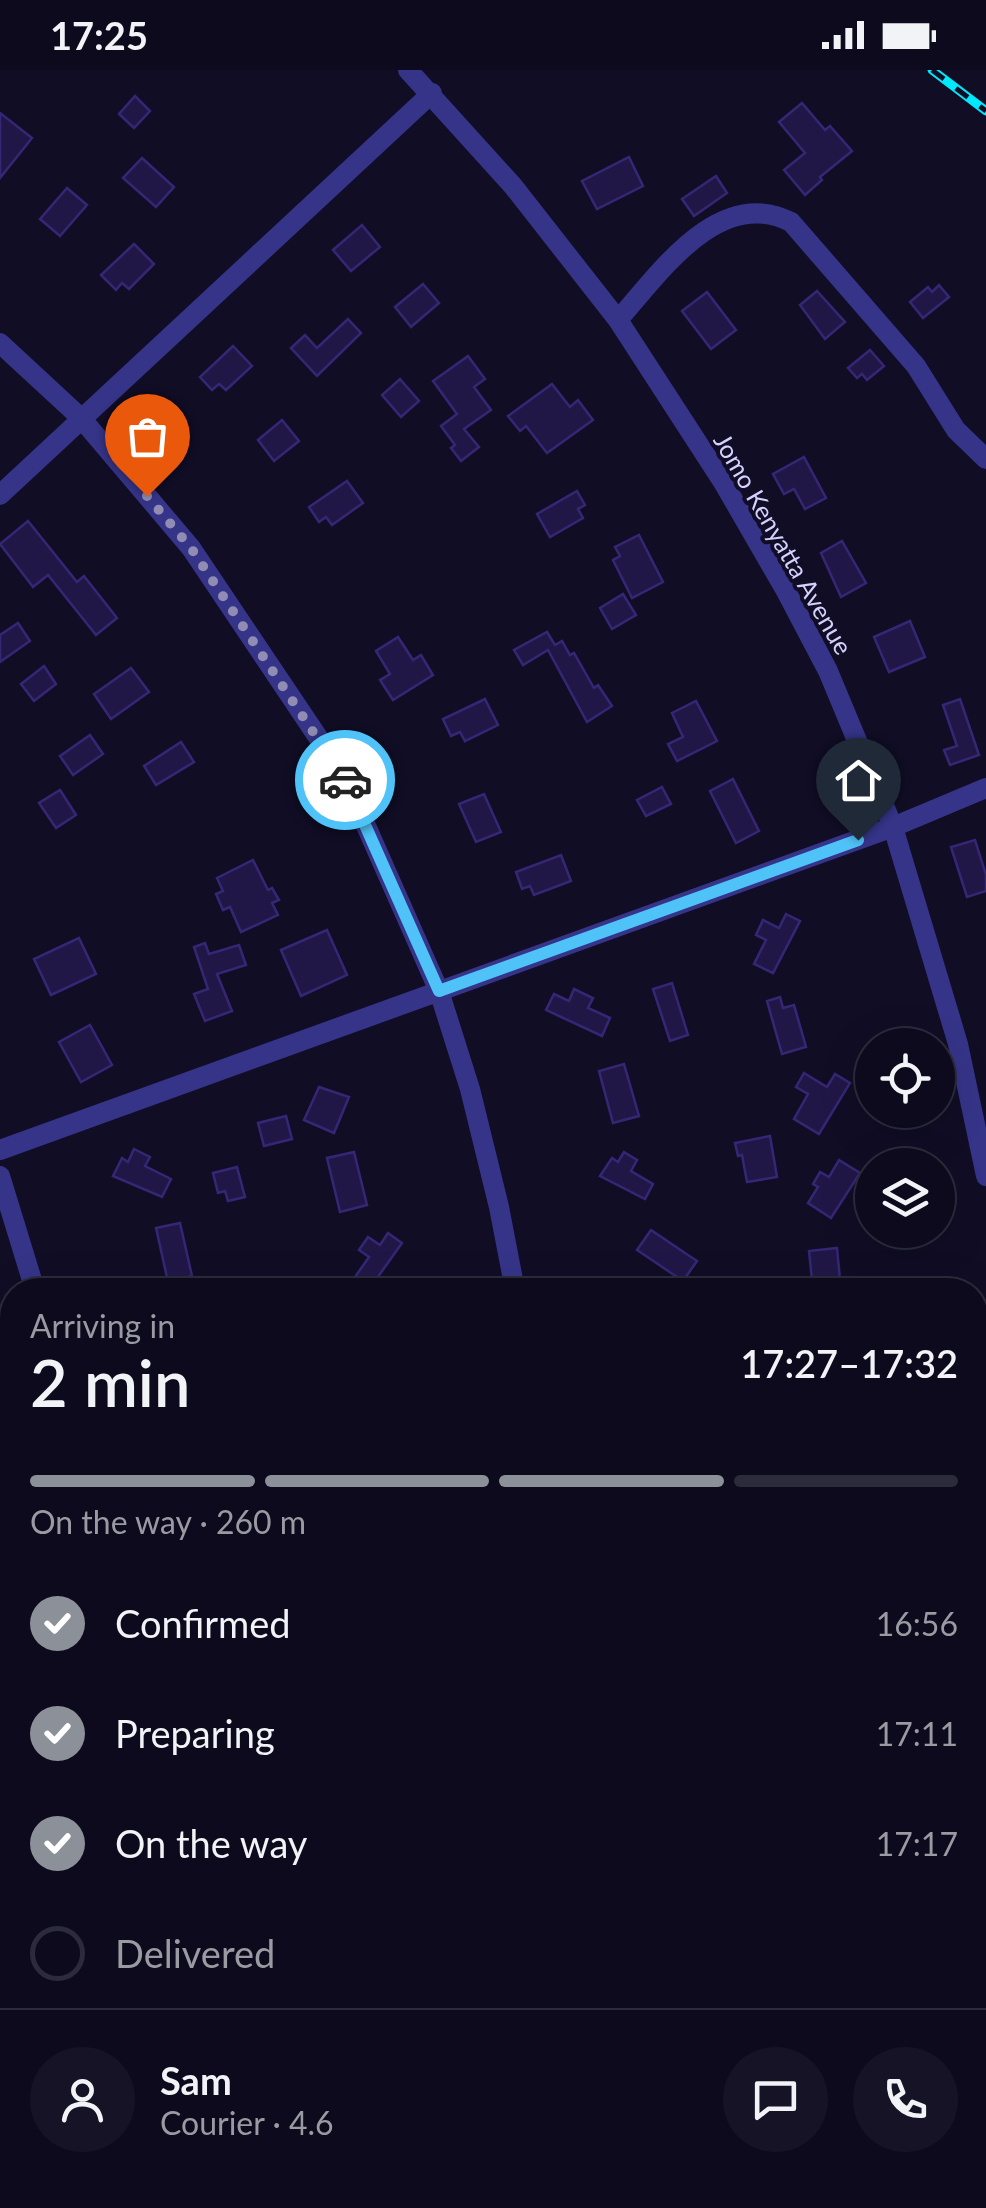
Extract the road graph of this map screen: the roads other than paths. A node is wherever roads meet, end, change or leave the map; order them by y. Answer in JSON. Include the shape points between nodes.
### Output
{"nodes":[{"id":1,"x":408,"y":70,"type":"edge"},
{"id":2,"x":432,"y":93,"type":"junction"},
{"id":3,"x":618,"y":320,"type":"junction"},
{"id":4,"x":0,"y":343,"type":"edge"},
{"id":5,"x":81,"y":418,"type":"junction"},
{"id":6,"x":986,"y":459,"type":"edge"},
{"id":7,"x":0,"y":496,"type":"edge"},
{"id":8,"x":986,"y":788,"type":"edge"},
{"id":9,"x":892,"y":827,"type":"junction"},
{"id":10,"x":439,"y":991,"type":"junction"},
{"id":11,"x":0,"y":1150,"type":"edge"},
{"id":12,"x":0,"y":1176,"type":"edge"},
{"id":13,"x":986,"y":1176,"type":"edge"},
{"id":14,"x":30,"y":1278,"type":"edge"},
{"id":15,"x":513,"y":1278,"type":"edge"}],
"edges":[{"from":1,"to":2,"type":"street","name":"Jomo Kenyatta Avenue"},
{"from":2,"to":3,"type":"street","name":"Jomo Kenyatta Avenue"},
{"from":2,"to":5,"type":"street"},
{"from":3,"to":6,"type":"street","via":[[684,246],[711,226],[759,212],[778,215],[916,366],[956,430]]},
{"from":3,"to":9,"type":"street","name":"Jomo Kenyatta Avenue","via":[[786,591],[828,671]]},
{"from":4,"to":5,"type":"street"},
{"from":5,"to":7,"type":"street"},
{"from":5,"to":10,"type":"street","via":[[191,548],[344,776]]},
{"from":8,"to":9,"type":"street"},
{"from":9,"to":10,"type":"street"},
{"from":9,"to":13,"type":"street","name":"Jomo Kenyatta Avenue","via":[[958,1044]]},
{"from":10,"to":11,"type":"street"},
{"from":10,"to":15,"type":"street","via":[[470,1089]]},
{"from":12,"to":14,"type":"street"}]}
